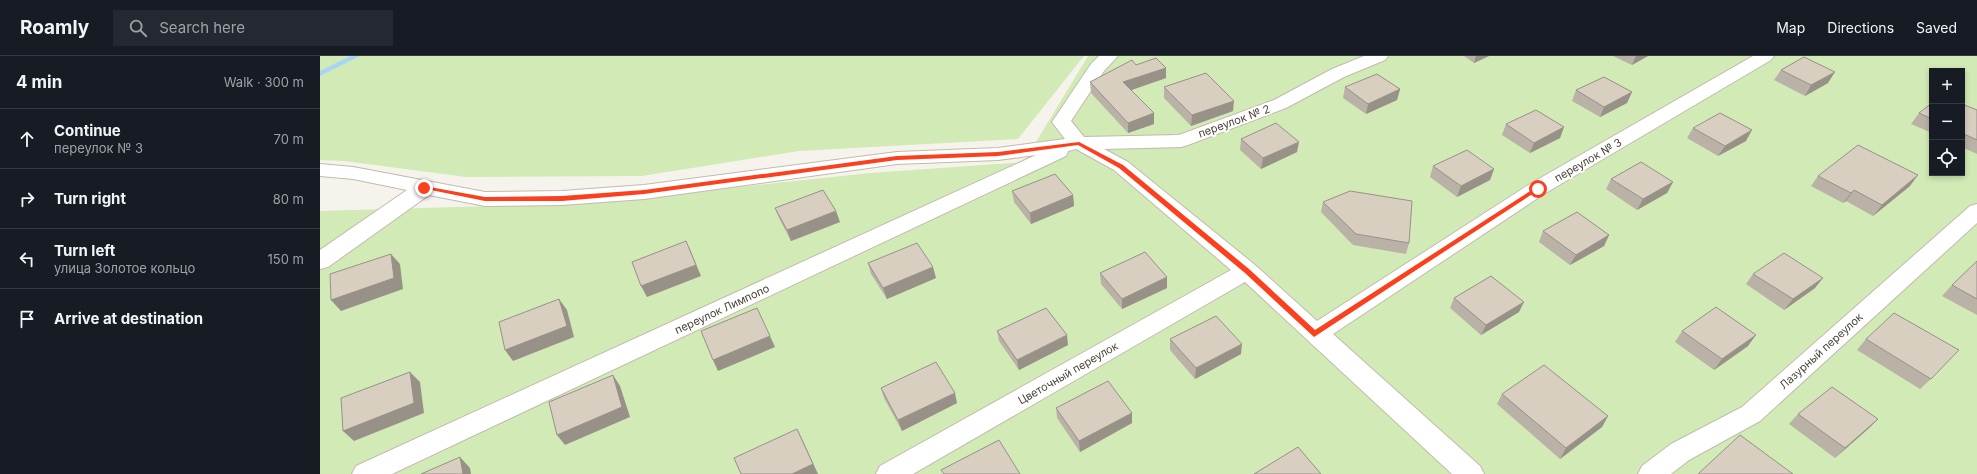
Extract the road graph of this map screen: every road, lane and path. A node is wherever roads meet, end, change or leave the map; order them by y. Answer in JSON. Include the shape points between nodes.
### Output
{"nodes":[{"id":1,"x":1109,"y":56,"type":"edge"},
{"id":2,"x":1379,"y":56,"type":"edge"},
{"id":3,"x":1765,"y":56,"type":"edge"},
{"id":4,"x":1079,"y":144,"type":"junction"},
{"id":5,"x":320,"y":170,"type":"edge"},
{"id":6,"x":424,"y":188,"type":"junction"},
{"id":7,"x":1977,"y":211,"type":"edge"},
{"id":8,"x":320,"y":261,"type":"edge"},
{"id":9,"x":1247,"y":271,"type":"junction"},
{"id":10,"x":1314,"y":334,"type":"junction"},
{"id":11,"x":1466,"y":472,"type":"edge"},
{"id":12,"x":365,"y":474,"type":"edge"},
{"id":13,"x":889,"y":474,"type":"edge"},
{"id":14,"x":1651,"y":474,"type":"edge"}],
"edges":[{"from":1,"to":4,"type":"street","via":[[1062,122]]},
{"from":2,"to":4,"type":"street","name":"переулок № 2","via":[[1338,73],[1280,104],[1181,141]]},
{"from":3,"to":10,"type":"street","name":"переулок № 3","via":[[1538,189]]},
{"from":4,"to":6,"type":"street","name":"переулок № 2","via":[[998,154],[897,158],[644,192],[562,198],[485,199]]},
{"from":4,"to":9,"type":"street","via":[[1121,166]]},
{"from":4,"to":12,"type":"street","name":"переулок Лимпопо"},
{"from":5,"to":6,"type":"street","name":"переулок № 2","via":[[353,173]]},
{"from":6,"to":8,"type":"street"},
{"from":7,"to":14,"type":"street","name":"Лазурный переулок","via":[[1751,414],[1680,452]]},
{"from":9,"to":10,"type":"street"},
{"from":9,"to":13,"type":"street","name":"Цветочный переулок"},
{"from":10,"to":11,"type":"street"}]}
